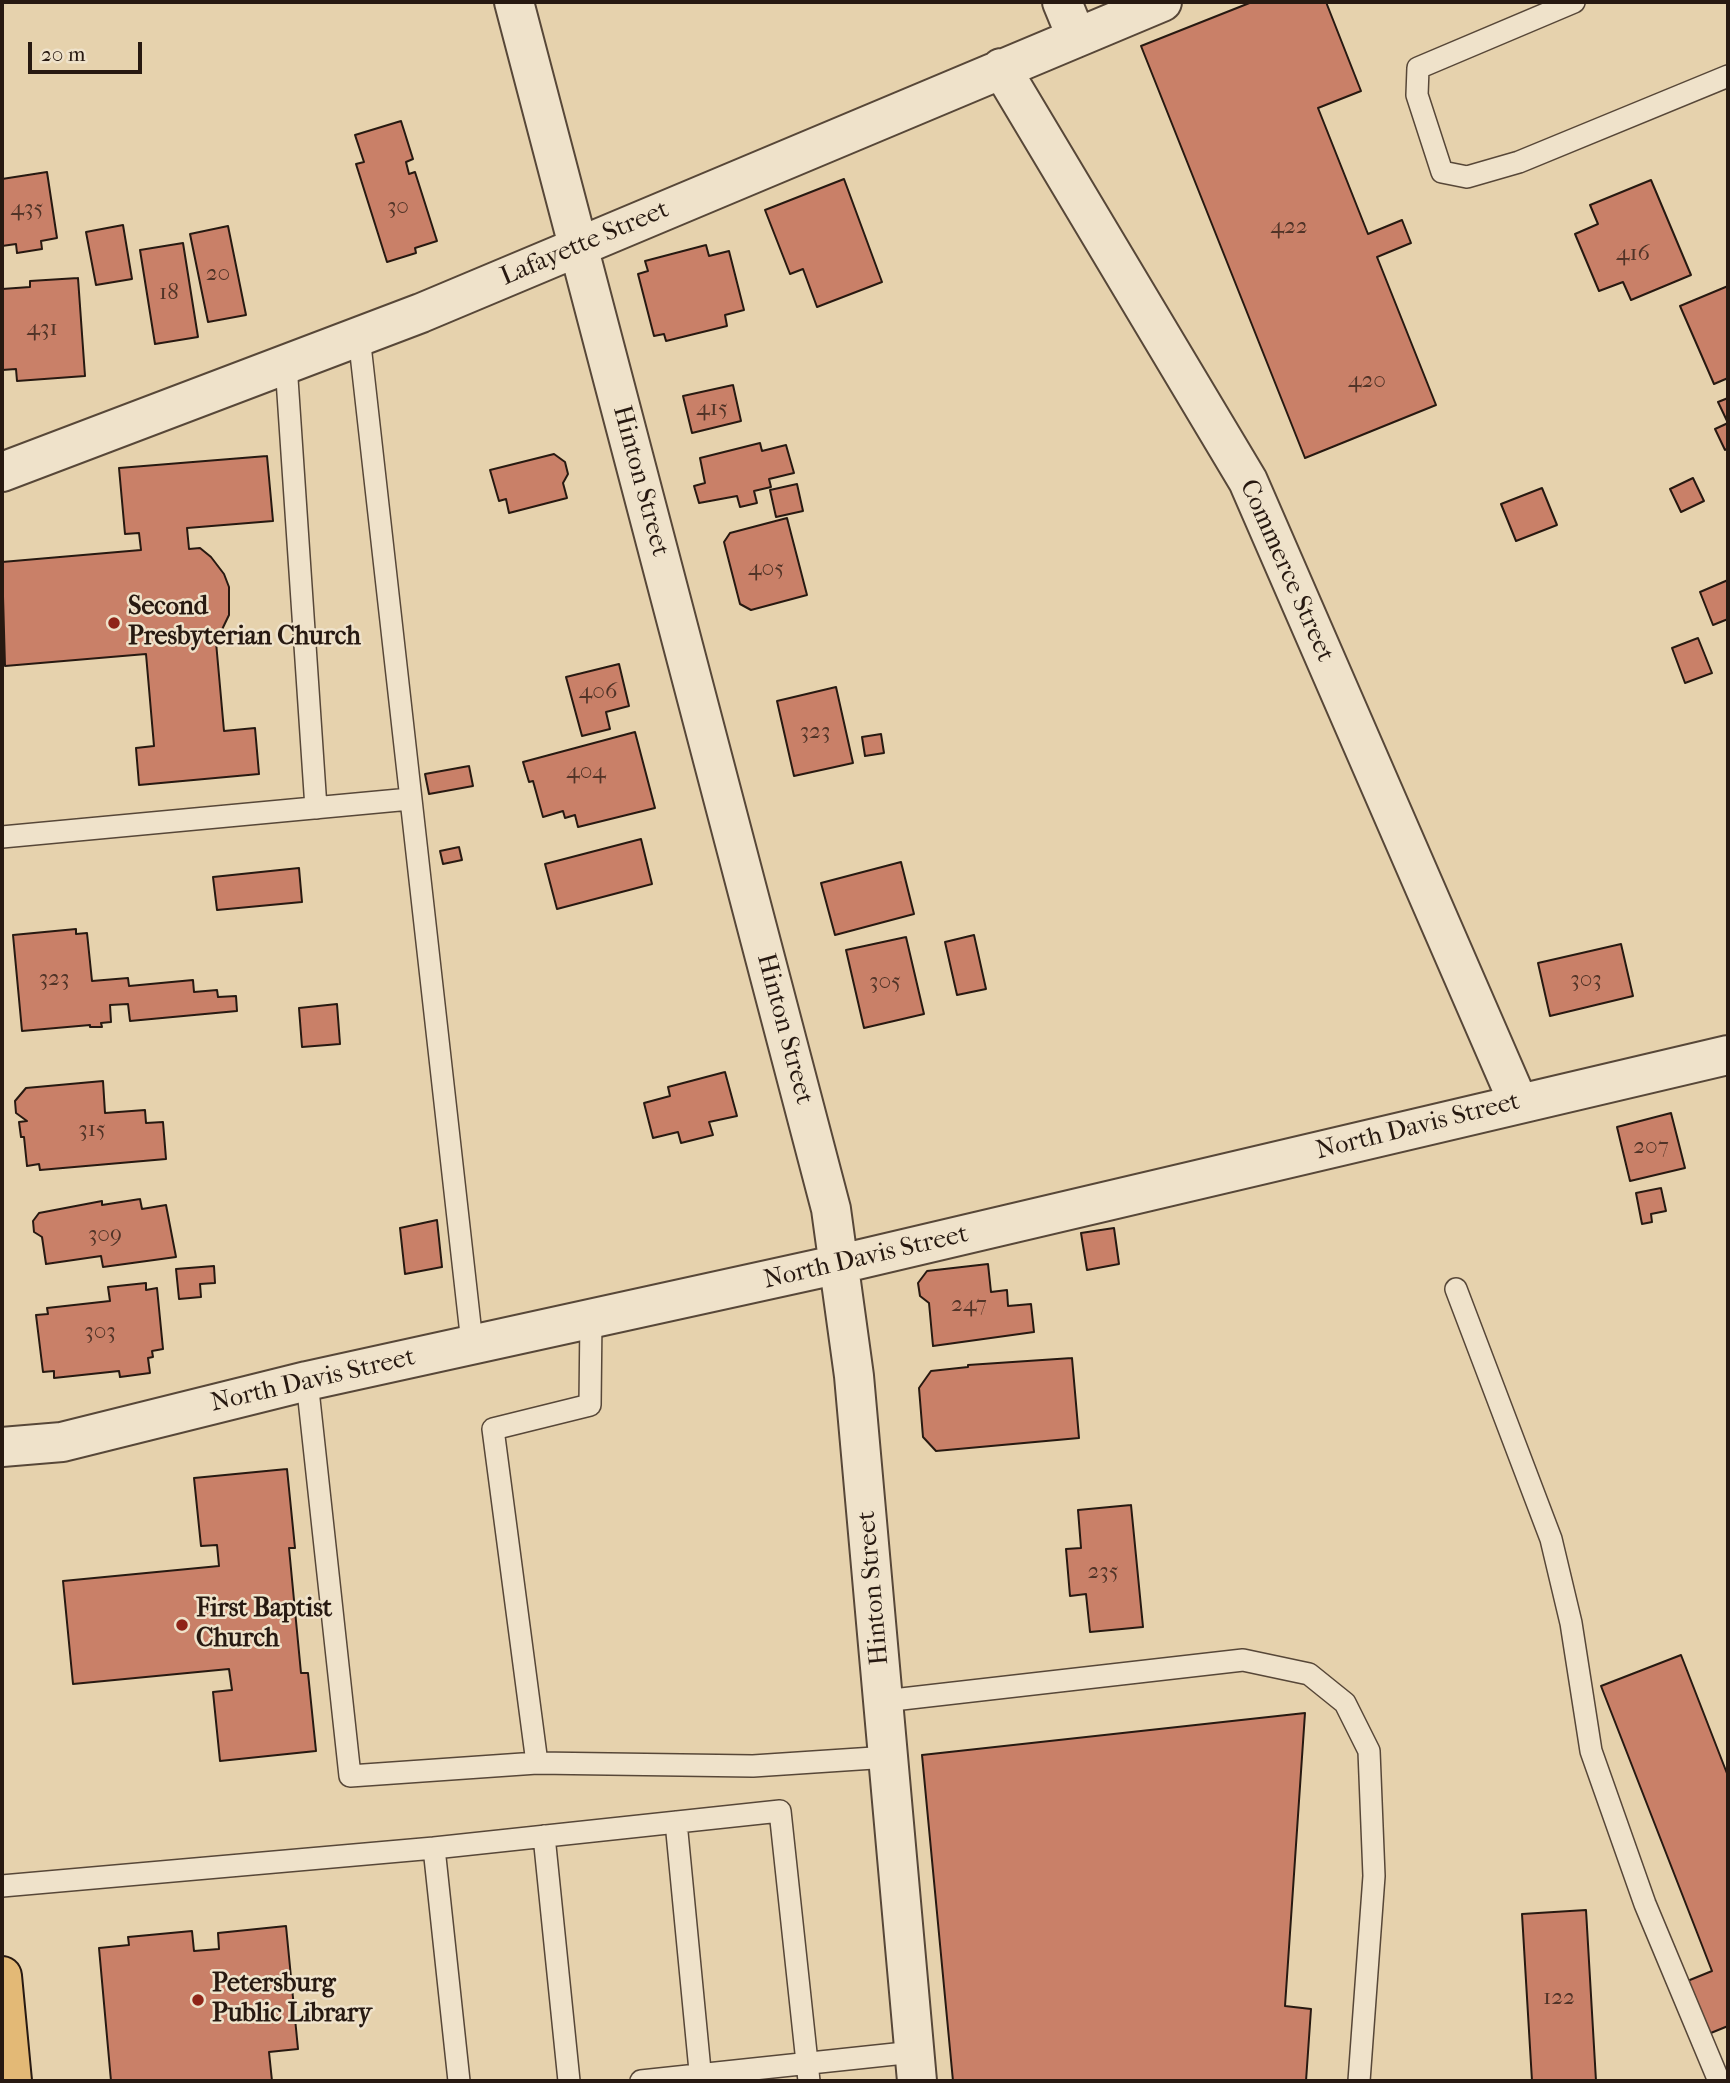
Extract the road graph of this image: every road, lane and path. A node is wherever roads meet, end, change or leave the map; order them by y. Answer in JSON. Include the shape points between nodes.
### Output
{"nodes":[{"id":1,"x":514,"y":2,"type":"edge"},
{"id":2,"x":1062,"y":2,"type":"edge"},
{"id":3,"x":1161,"y":2,"type":"edge"},
{"id":4,"x":1573,"y":2,"type":"edge"},
{"id":5,"x":1076,"y":36,"type":"junction"},
{"id":6,"x":1001,"y":68,"type":"junction"},
{"id":7,"x":1728,"y":76,"type":"edge"},
{"id":8,"x":579,"y":246,"type":"junction"},
{"id":9,"x":359,"y":336,"type":"junction"},
{"id":10,"x":286,"y":364,"type":"junction"},
{"id":11,"x":2,"y":472,"type":"edge"},
{"id":12,"x":410,"y":799,"type":"junction"},
{"id":13,"x":316,"y":808,"type":"junction"},
{"id":14,"x":2,"y":837,"type":"edge"},
{"id":15,"x":1728,"y":1055,"type":"edge"},
{"id":16,"x":1518,"y":1102,"type":"junction"},
{"id":17,"x":841,"y":1264,"type":"junction"},
{"id":18,"x":1456,"y":1289,"type":"dead end"},
{"id":19,"x":591,"y":1318,"type":"junction"},
{"id":20,"x":472,"y":1343,"type":"junction"},
{"id":21,"x":307,"y":1381,"type":"junction"},
{"id":22,"x":2,"y":1447,"type":"edge"},
{"id":23,"x":884,"y":1701,"type":"junction"},
{"id":24,"x":889,"y":1757,"type":"junction"},
{"id":25,"x":537,"y":1763,"type":"junction"},
{"id":26,"x":676,"y":1822,"type":"junction"},
{"id":27,"x":544,"y":1836,"type":"junction"},
{"id":28,"x":434,"y":1848,"type":"junction"},
{"id":29,"x":2,"y":1886,"type":"edge"},
{"id":30,"x":2,"y":1976,"type":"edge"},
{"id":31,"x":915,"y":2067,"type":"edge"},
{"id":32,"x":808,"y":2072,"type":"edge"},
{"id":33,"x":700,"y":2078,"type":"edge"},
{"id":34,"x":12,"y":2081,"type":"edge"},
{"id":35,"x":459,"y":2081,"type":"edge"},
{"id":36,"x":569,"y":2081,"type":"edge"},
{"id":37,"x":641,"y":2081,"type":"edge"},
{"id":38,"x":1359,"y":2081,"type":"edge"},
{"id":39,"x":1719,"y":2081,"type":"edge"}],
"edges":[{"from":1,"to":8,"type":"street","name":"Hinton Street"},
{"from":2,"to":5,"type":"street"},
{"from":3,"to":5,"type":"street","name":"Lafayette Street"},
{"from":4,"to":7,"type":"lane","via":[[1418,68],[1417,95],[1442,172],[1466,177],[1520,162]]},
{"from":5,"to":6,"type":"street","name":"Lafayette Street"},
{"from":6,"to":8,"type":"street","name":"Lafayette Street"},
{"from":6,"to":16,"type":"street","name":"Commerce Street","via":[[1248,481]]},
{"from":8,"to":9,"type":"street","name":"Lafayette Street"},
{"from":8,"to":17,"type":"street","name":"Hinton Street","via":[[831,1209]]},
{"from":9,"to":10,"type":"street","name":"Lafayette Street"},
{"from":9,"to":12,"type":"lane"},
{"from":10,"to":11,"type":"street","name":"Lafayette Street"},
{"from":10,"to":13,"type":"lane"},
{"from":12,"to":13,"type":"lane"},
{"from":12,"to":20,"type":"lane"},
{"from":13,"to":14,"type":"lane"},
{"from":15,"to":16,"type":"street","name":"North Davis Street"},
{"from":16,"to":17,"type":"street","name":"North Davis Street"},
{"from":17,"to":19,"type":"street","name":"North Davis Street"},
{"from":17,"to":23,"type":"street","name":"Hinton Street"},
{"from":18,"to":39,"type":"lane","via":[[1551,1539],[1571,1623],[1591,1751],[1645,1904]]},
{"from":19,"to":20,"type":"street","name":"North Davis Street"},
{"from":19,"to":25,"type":"lane","via":[[590,1405],[493,1429]]},
{"from":20,"to":21,"type":"street","name":"North Davis Street"},
{"from":21,"to":22,"type":"street","name":"North Davis Street","via":[[62,1443]]},
{"from":21,"to":25,"type":"lane","via":[[350,1776]]},
{"from":23,"to":24,"type":"street","name":"Hinton Street"},
{"from":23,"to":38,"type":"lane","via":[[1243,1660],[1309,1674],[1327,1688],[1345,1703],[1369,1751],[1374,1876]]},
{"from":24,"to":25,"type":"lane","via":[[753,1766]]},
{"from":24,"to":31,"type":"street","name":"Hinton Street"},
{"from":26,"to":27,"type":"lane"},
{"from":26,"to":32,"type":"lane","via":[[780,1811]]},
{"from":26,"to":33,"type":"lane"},
{"from":27,"to":28,"type":"lane"},
{"from":27,"to":36,"type":"lane"},
{"from":28,"to":29,"type":"lane"},
{"from":28,"to":35,"type":"lane"},
{"from":30,"to":34,"type":"main road"},
{"from":31,"to":32,"type":"lane"},
{"from":32,"to":33,"type":"lane"},
{"from":33,"to":37,"type":"lane"}]}
